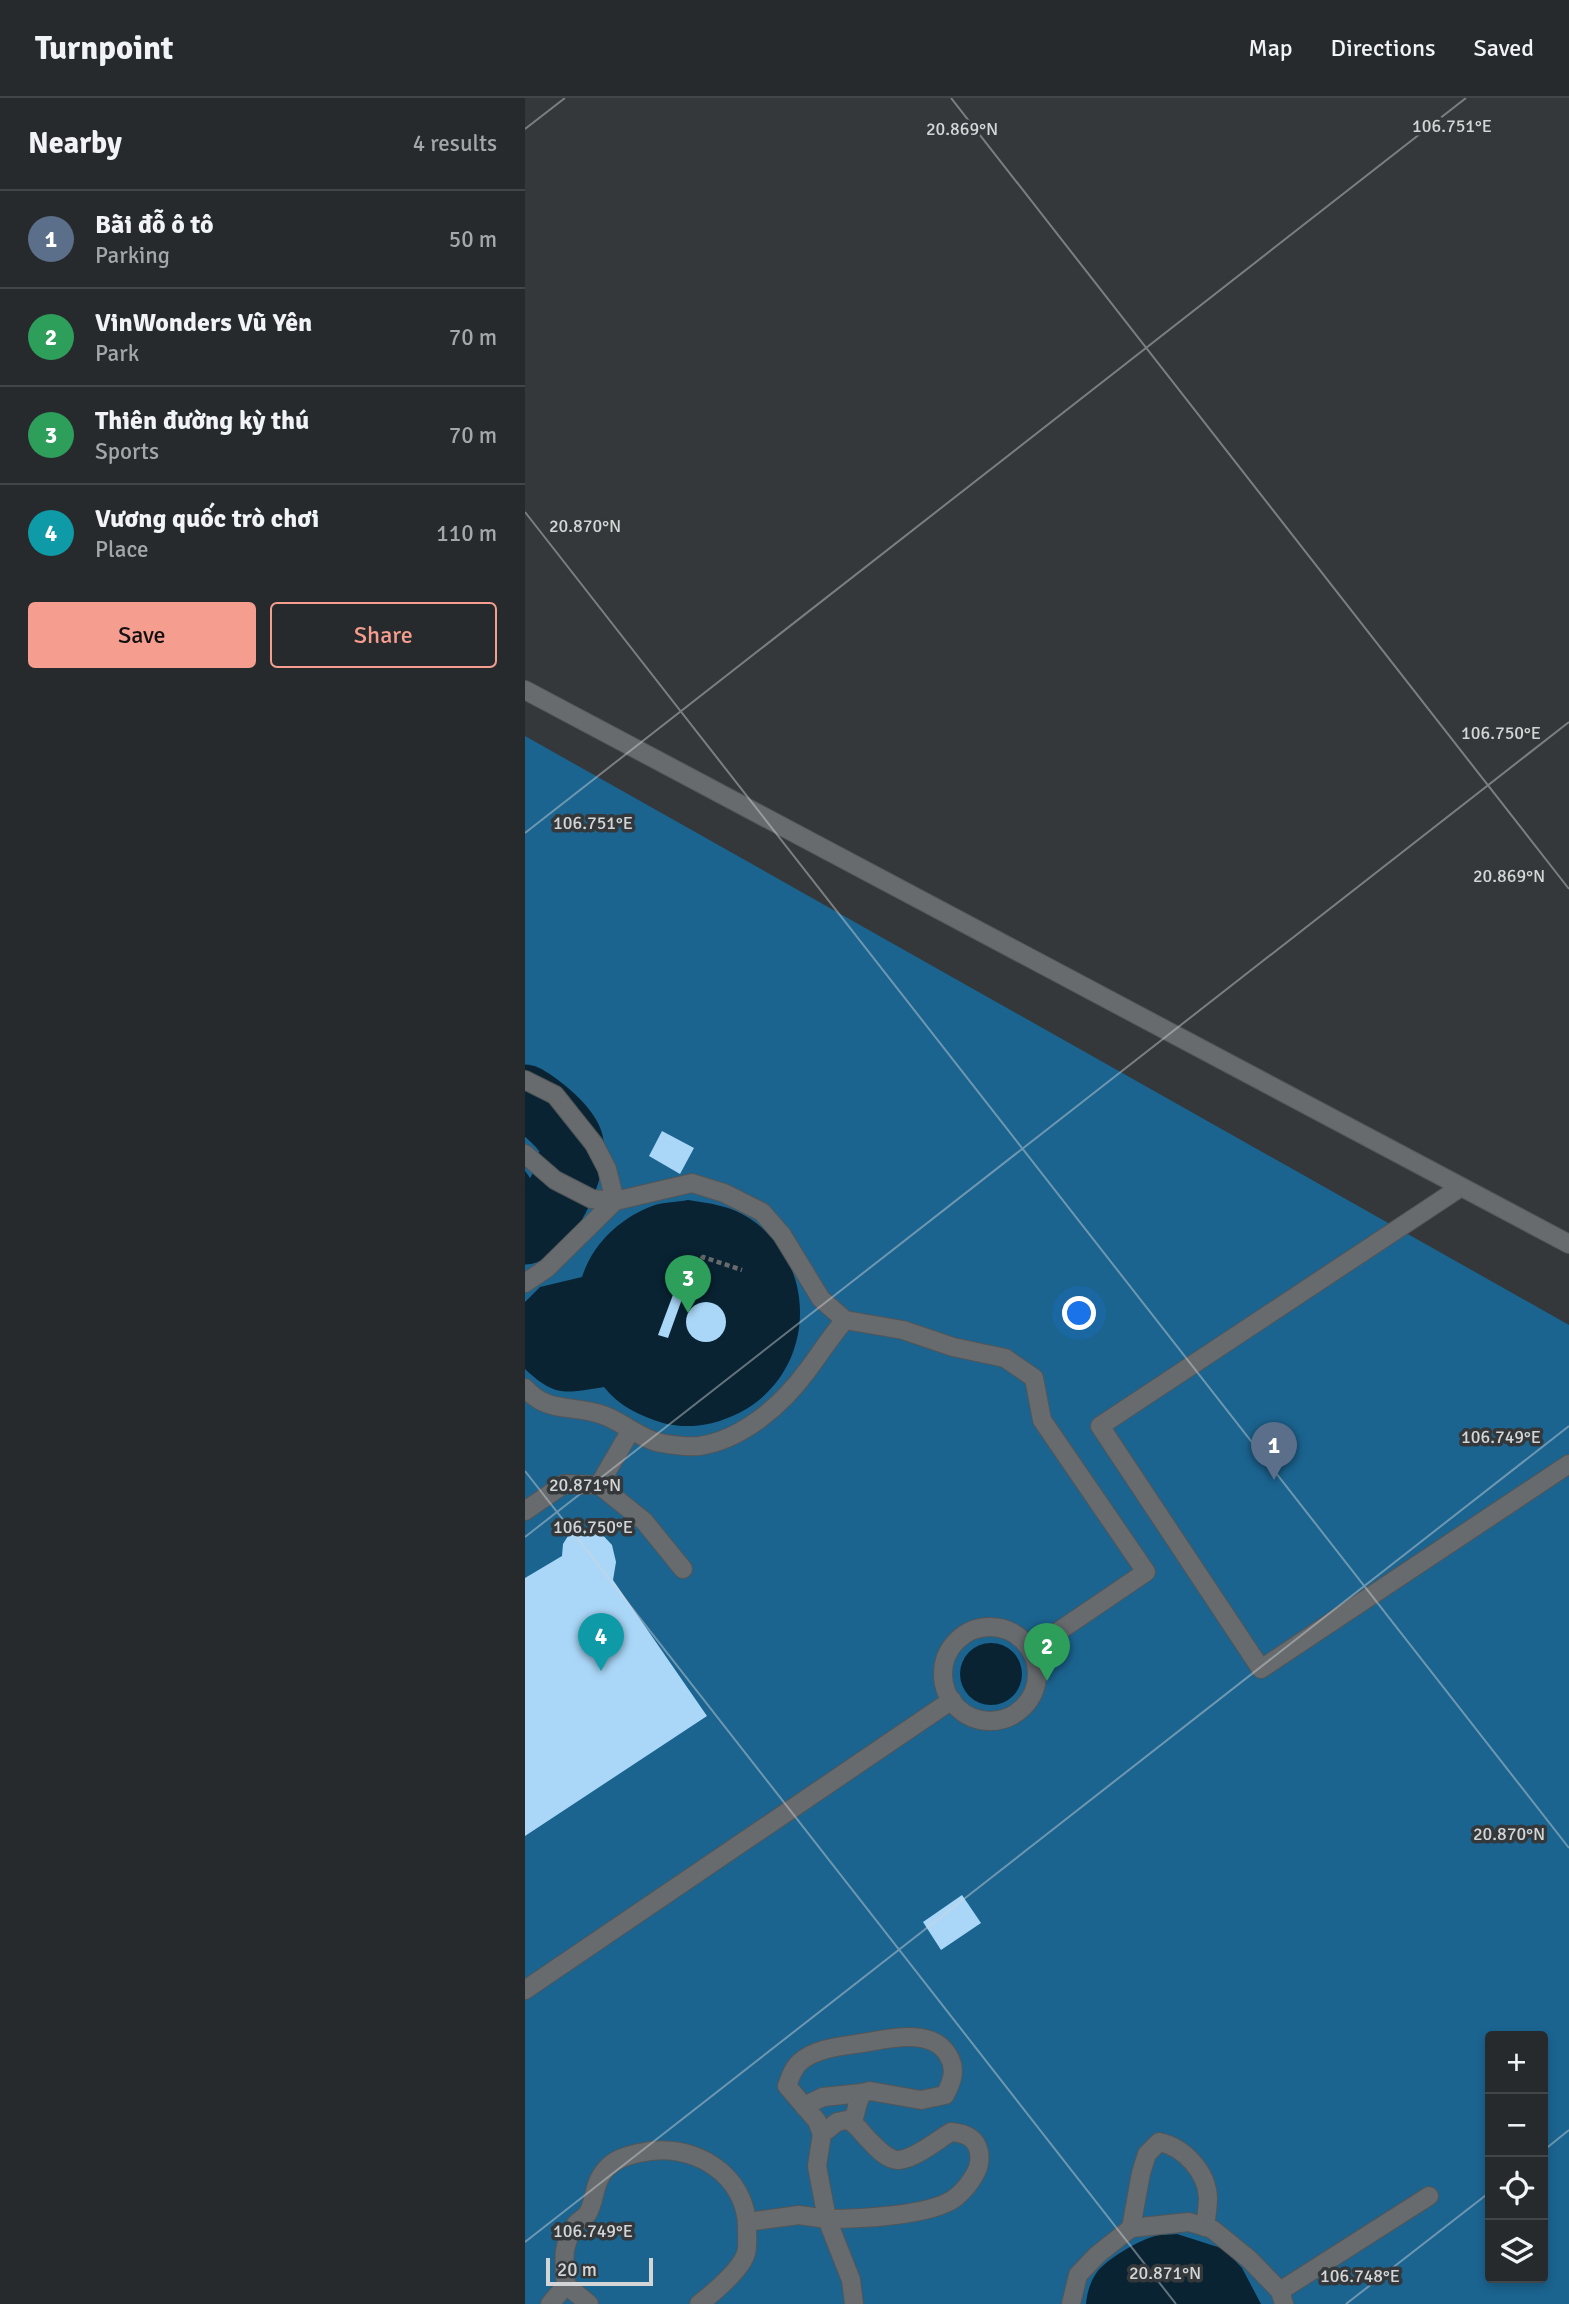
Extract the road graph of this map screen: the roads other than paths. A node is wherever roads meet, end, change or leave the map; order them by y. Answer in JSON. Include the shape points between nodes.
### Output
{"nodes":[{"id":1,"x":525,"y":690,"type":"edge"},
{"id":2,"x":525,"y":1080,"type":"edge"},
{"id":3,"x":527,"y":1157,"type":"edge"},
{"id":4,"x":1461,"y":1187,"type":"junction"},
{"id":5,"x":615,"y":1201,"type":"junction"},
{"id":6,"x":1569,"y":1244,"type":"edge"},
{"id":7,"x":525,"y":1283,"type":"edge"},
{"id":8,"x":845,"y":1320,"type":"junction"},
{"id":9,"x":525,"y":1388,"type":"edge"},
{"id":10,"x":631,"y":1430,"type":"junction"},
{"id":11,"x":1569,"y":1464,"type":"edge"},
{"id":12,"x":599,"y":1485,"type":"junction"},
{"id":13,"x":525,"y":1511,"type":"edge"},
{"id":14,"x":683,"y":1569,"type":"dead end"},
{"id":15,"x":1031,"y":1650,"type":"junction"},
{"id":16,"x":952,"y":1700,"type":"junction"},
{"id":17,"x":525,"y":1990,"type":"edge"},
{"id":18,"x":862,"y":2094,"type":"junction"},
{"id":19,"x":804,"y":2106,"type":"junction"},
{"id":20,"x":853,"y":2122,"type":"junction"},
{"id":21,"x":822,"y":2134,"type":"junction"},
{"id":22,"x":1429,"y":2196,"type":"dead end"},
{"id":23,"x":827,"y":2219,"type":"junction"},
{"id":24,"x":747,"y":2222,"type":"junction"},
{"id":25,"x":1205,"y":2227,"type":"junction"},
{"id":26,"x":1131,"y":2228,"type":"junction"},
{"id":27,"x":566,"y":2285,"type":"junction"},
{"id":28,"x":1282,"y":2298,"type":"edge"},
{"id":29,"x":550,"y":2304,"type":"edge"},
{"id":30,"x":589,"y":2304,"type":"edge"},
{"id":31,"x":699,"y":2304,"type":"edge"},
{"id":32,"x":854,"y":2304,"type":"edge"},
{"id":33,"x":1070,"y":2304,"type":"edge"}],
"edges":[{"from":1,"to":4,"type":"street"},
{"from":2,"to":5,"type":"street","via":[[555,1095],[594,1144],[607,1169]]},
{"from":3,"to":5,"type":"street","via":[[555,1180],[592,1199]]},
{"from":4,"to":6,"type":"street"},
{"from":4,"to":11,"type":"street","via":[[1100,1426],[1261,1669]]},
{"from":5,"to":7,"type":"street","via":[[568,1250]]},
{"from":5,"to":8,"type":"street","via":[[692,1183],[743,1202],[762,1212],[821,1299]]},
{"from":8,"to":10,"type":"street","via":[[783,1398],[759,1420],[732,1435],[698,1446],[659,1443]]},
{"from":8,"to":15,"type":"street","via":[[1005,1358],[1034,1378],[1042,1420],[1146,1572]]},
{"from":9,"to":10,"type":"street","via":[[548,1406],[605,1416]]},
{"from":10,"to":12,"type":"street"},
{"from":12,"to":13,"type":"street","via":[[564,1484]]},
{"from":12,"to":14,"type":"street","via":[[644,1521]]},
{"from":15,"to":16,"type":"street","via":[[1037,1664],[1033,1695],[1011,1716],[980,1720]]},
{"from":15,"to":16,"type":"street","via":[[1021,1638],[1000,1628],[978,1628],[963,1635],[952,1646],[943,1675]]},
{"from":16,"to":17,"type":"street"},
{"from":18,"to":19,"type":"street","via":[[823,2097]]},
{"from":18,"to":19,"type":"street","via":[[870,2091],[921,2100],[945,2095],[953,2081],[953,2063],[944,2048],[928,2039],[885,2039],[829,2048],[800,2062],[791,2074],[787,2086]]},
{"from":18,"to":20,"type":"street"},
{"from":19,"to":21,"type":"street"},
{"from":20,"to":21,"type":"street","via":[[837,2122]]},
{"from":20,"to":23,"type":"street","via":[[894,2160],[904,2160],[951,2132],[966,2134],[977,2146],[978,2171],[953,2199],[929,2208]]},
{"from":21,"to":23,"type":"street","via":[[817,2166]]},
{"from":22,"to":28,"type":"street"},
{"from":23,"to":24,"type":"street","via":[[799,2215]]},
{"from":23,"to":32,"type":"street","via":[[851,2280]]},
{"from":24,"to":27,"type":"street","via":[[742,2199],[725,2176],[703,2158],[653,2149],[622,2157],[606,2168],[587,2214],[577,2222],[563,2251]]},
{"from":24,"to":31,"type":"street","via":[[746,2254],[720,2288]]},
{"from":25,"to":26,"type":"street","via":[[1189,2222]]},
{"from":25,"to":26,"type":"street","via":[[1208,2197],[1201,2176],[1174,2145],[1159,2142],[1147,2154],[1140,2173]]},
{"from":25,"to":28,"type":"street","via":[[1249,2259]]},
{"from":26,"to":33,"type":"street","via":[[1078,2275]]},
{"from":27,"to":29,"type":"street"},
{"from":27,"to":30,"type":"street"}]}
